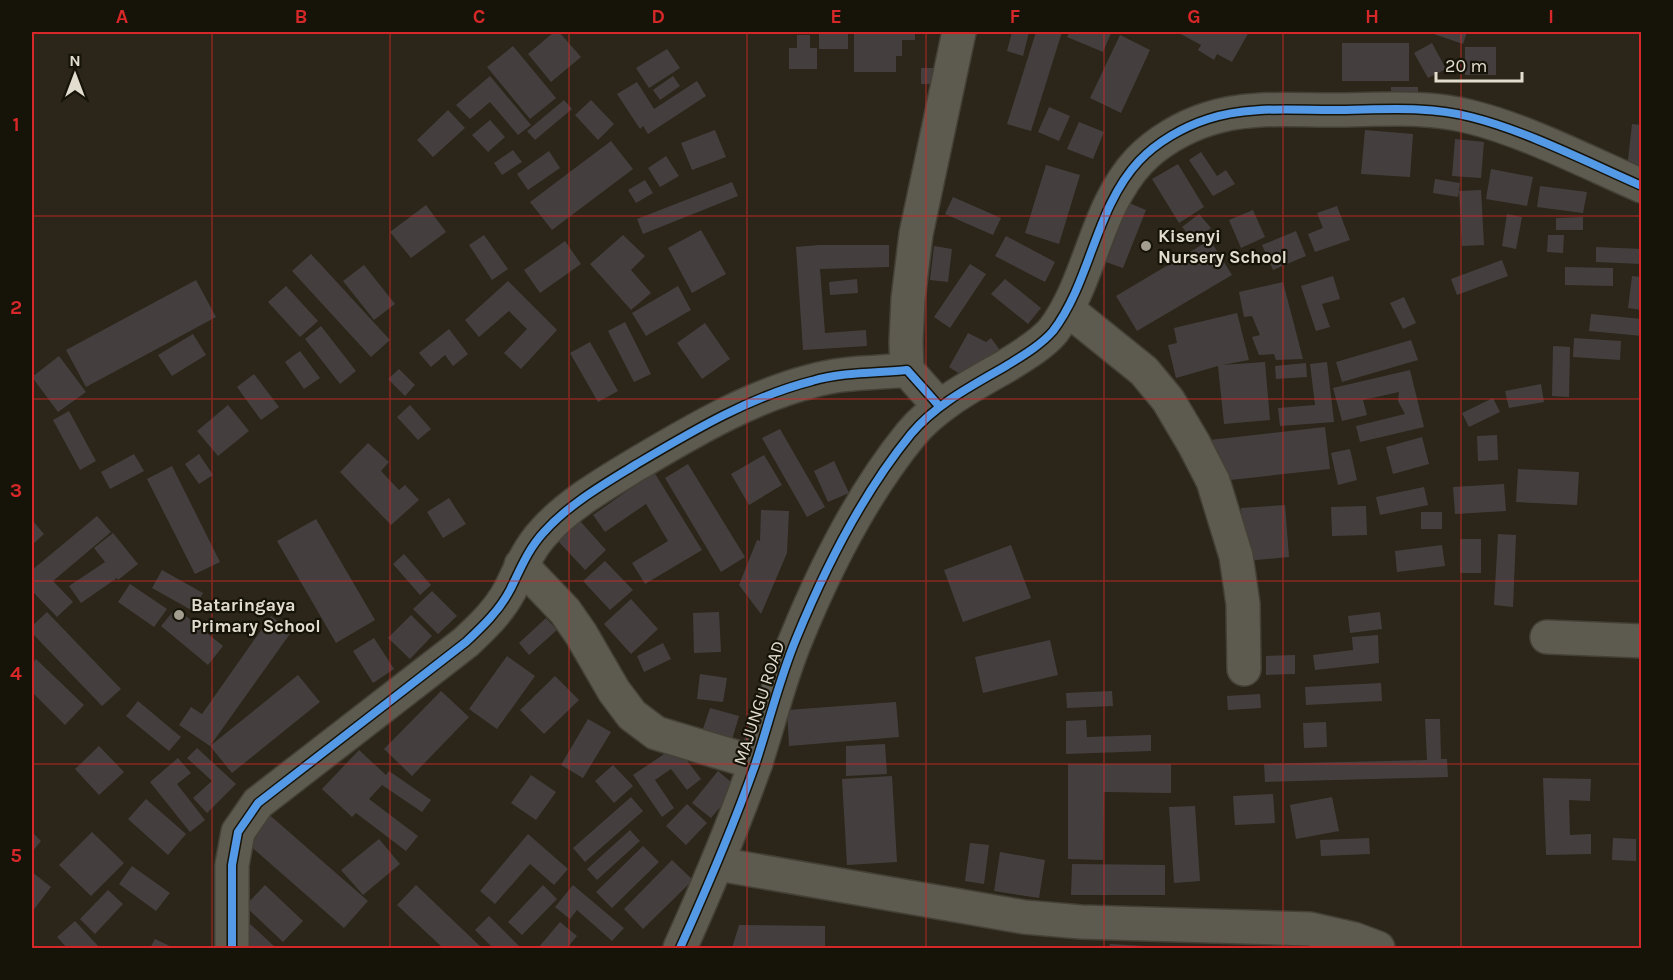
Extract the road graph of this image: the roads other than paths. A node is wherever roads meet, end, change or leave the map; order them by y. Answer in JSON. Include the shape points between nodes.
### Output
{"nodes":[{"id":1,"x":960,"y":32,"type":"edge"},
{"id":2,"x":1641,"y":186,"type":"edge"},
{"id":3,"x":1067,"y":309,"type":"junction"},
{"id":4,"x":907,"y":370,"type":"junction"},
{"id":5,"x":939,"y":407,"type":"junction"},
{"id":6,"x":521,"y":565,"type":"junction"},
{"id":7,"x":1547,"y":637,"type":"dead end"},
{"id":8,"x":1641,"y":641,"type":"edge"},
{"id":9,"x":1244,"y":669,"type":"dead end"},
{"id":10,"x":756,"y":763,"type":"junction"},
{"id":11,"x":718,"y":864,"type":"junction"},
{"id":12,"x":232,"y":948,"type":"edge"},
{"id":13,"x":680,"y":948,"type":"edge"},
{"id":14,"x":1378,"y":948,"type":"edge"}],
"edges":[{"from":1,"to":4,"type":"street","via":[[916,234],[908,299]]},
{"from":2,"to":3,"type":"street","name":"MAJUNGU ROAD","via":[[1469,116],[1425,110],[1299,110],[1209,118],[1175,133],[1140,161],[1116,195]]},
{"from":3,"to":5,"type":"street","name":"MAJUNGU ROAD","via":[[1051,334]]},
{"from":3,"to":9,"type":"street","via":[[1144,371],[1168,400],[1213,481],[1236,555],[1243,604]]},
{"from":4,"to":5,"type":"street"},
{"from":4,"to":6,"type":"street","via":[[812,380],[724,415],[595,490],[543,532]]},
{"from":5,"to":10,"type":"street","name":"MAJUNGU ROAD","via":[[913,432],[875,484],[836,553],[796,640]]},
{"from":6,"to":10,"type":"street","via":[[565,611],[632,715],[656,734]]},
{"from":6,"to":12,"type":"street","via":[[509,592],[466,642],[258,803],[238,832],[232,865]]},
{"from":7,"to":8,"type":"street"},
{"from":10,"to":11,"type":"street","name":"MAJUNGU ROAD"},
{"from":11,"to":13,"type":"street","name":"MAJUNGU ROAD"},
{"from":11,"to":14,"type":"street","via":[[1024,917],[1310,929]]}]}
